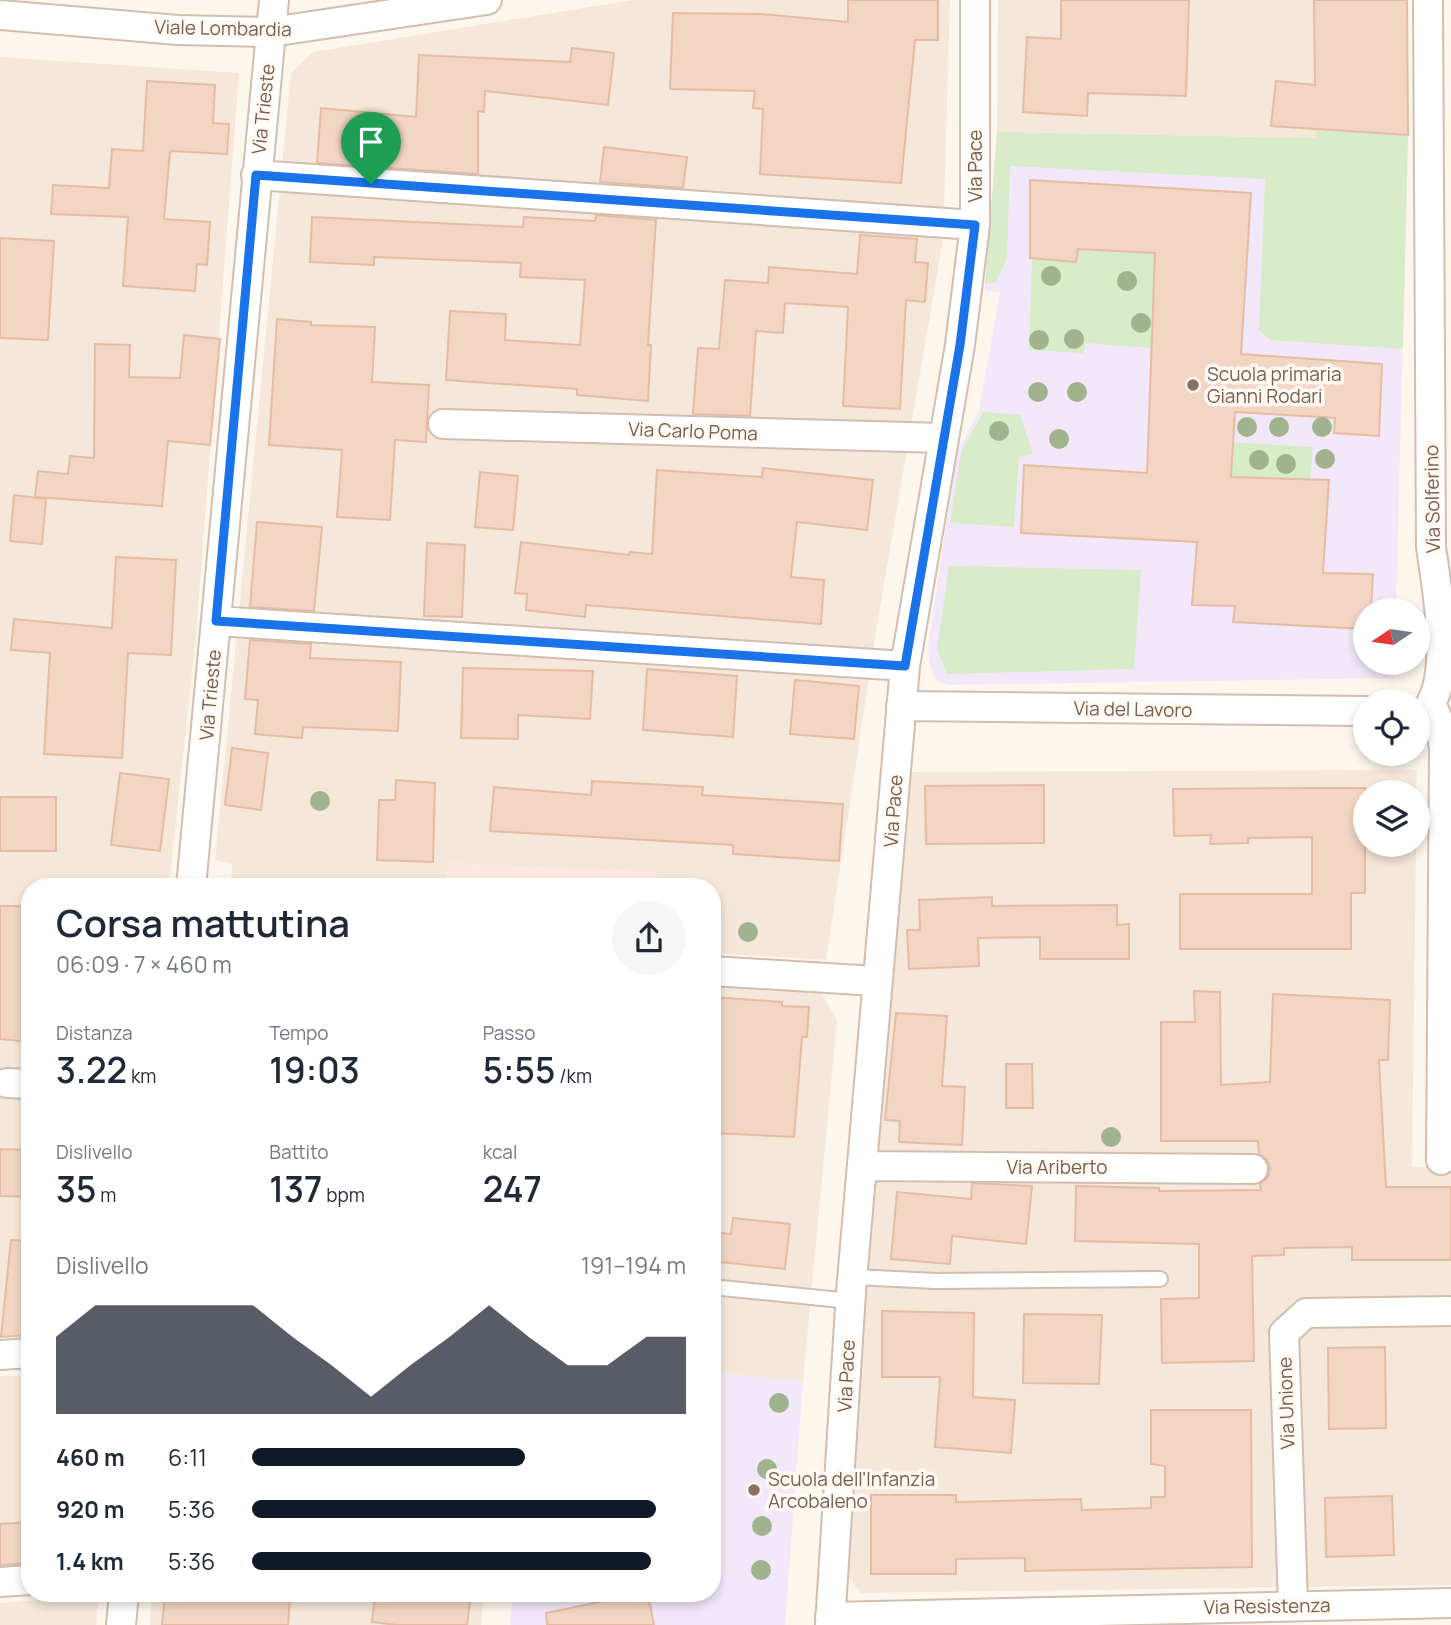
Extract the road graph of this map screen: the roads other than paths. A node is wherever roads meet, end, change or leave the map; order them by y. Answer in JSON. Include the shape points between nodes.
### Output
{"nodes":[{"id":1,"x":274,"y":0,"type":"edge"},
{"id":2,"x":487,"y":0,"type":"edge"},
{"id":3,"x":975,"y":0,"type":"edge"},
{"id":4,"x":1428,"y":0,"type":"edge"},
{"id":5,"x":0,"y":15,"type":"edge"},
{"id":6,"x":271,"y":32,"type":"junction"},
{"id":7,"x":256,"y":175,"type":"junction"},
{"id":8,"x":975,"y":225,"type":"junction"},
{"id":9,"x":443,"y":424,"type":"dead end"},
{"id":10,"x":943,"y":438,"type":"junction"},
{"id":11,"x":1447,"y":619,"type":"edge"},
{"id":12,"x":216,"y":621,"type":"junction"},
{"id":13,"x":905,"y":666,"type":"junction"},
{"id":14,"x":1430,"y":701,"type":"edge"},
{"id":15,"x":901,"y":706,"type":"junction"},
{"id":16,"x":1353,"y":711,"type":"edge"},
{"id":17,"x":1430,"y":713,"type":"edge"},
{"id":18,"x":1448,"y":748,"type":"edge"},
{"id":19,"x":1447,"y":837,"type":"edge"},
{"id":20,"x":192,"y":878,"type":"edge"},
{"id":21,"x":1447,"y":933,"type":"edge"},
{"id":22,"x":721,"y":972,"type":"edge"},
{"id":23,"x":876,"y":981,"type":"junction"},
{"id":24,"x":1446,"y":1102,"type":"edge"},
{"id":25,"x":1440,"y":1160,"type":"dead end"},
{"id":26,"x":862,"y":1166,"type":"junction"},
{"id":27,"x":1253,"y":1169,"type":"dead end"},
{"id":28,"x":1160,"y":1279,"type":"dead end"},
{"id":29,"x":721,"y":1287,"type":"edge"},
{"id":30,"x":852,"y":1289,"type":"junction"},
{"id":31,"x":1451,"y":1311,"type":"edge"},
{"id":32,"x":21,"y":1354,"type":"edge"},
{"id":33,"x":0,"y":1355,"type":"edge"},
{"id":34,"x":21,"y":1581,"type":"edge"},
{"id":35,"x":0,"y":1582,"type":"edge"},
{"id":36,"x":123,"y":1602,"type":"edge"},
{"id":37,"x":1451,"y":1603,"type":"edge"},
{"id":38,"x":1293,"y":1605,"type":"junction"},
{"id":39,"x":830,"y":1621,"type":"edge"},
{"id":40,"x":121,"y":1625,"type":"edge"}],
"edges":[{"from":1,"to":6,"type":"street","name":"Via Trieste"},
{"from":2,"to":6,"type":"street","name":"Viale Lombardia"},
{"from":3,"to":8,"type":"street","name":"Via Pace"},
{"from":4,"to":11,"type":"street","name":"Via Solferino","via":[[1431,547]]},
{"from":5,"to":6,"type":"street","name":"Viale Lombardia","via":[[178,30]]},
{"from":6,"to":7,"type":"street","name":"Via Trieste"},
{"from":7,"to":8,"type":"street"},
{"from":7,"to":12,"type":"street","name":"Via Trieste"},
{"from":8,"to":10,"type":"street","name":"Via Pace"},
{"from":9,"to":10,"type":"street","name":"Via Carlo Poma"},
{"from":10,"to":13,"type":"street","name":"Via Pace"},
{"from":11,"to":14,"type":"street","name":"Via Solferino","via":[[1438,694]]},
{"from":12,"to":13,"type":"street"},
{"from":12,"to":20,"type":"street","name":"Via Trieste"},
{"from":13,"to":15,"type":"street","name":"Via Pace"},
{"from":15,"to":16,"type":"street","name":"Via del Lavoro"},
{"from":15,"to":23,"type":"street","name":"Via Pace"},
{"from":17,"to":18,"type":"street","name":"Via Solferino","via":[[1440,724]]},
{"from":18,"to":19,"type":"street","name":"Via Solferino"},
{"from":19,"to":21,"type":"street","name":"Via Solferino"},
{"from":21,"to":24,"type":"street","name":"Via Solferino"},
{"from":22,"to":23,"type":"street"},
{"from":23,"to":26,"type":"street","name":"Via Pace"},
{"from":24,"to":25,"type":"street","name":"Via Solferino"},
{"from":26,"to":27,"type":"street","name":"Via Ariberto"},
{"from":26,"to":30,"type":"street","name":"Via Pace"},
{"from":28,"to":30,"type":"lane","via":[[936,1281]]},
{"from":29,"to":30,"type":"lane"},
{"from":30,"to":39,"type":"street","name":"Via Pace"},
{"from":31,"to":38,"type":"street","name":"Via Unione","via":[[1306,1313],[1284,1333]]},
{"from":32,"to":33,"type":"street"},
{"from":34,"to":35,"type":"street"},
{"from":36,"to":40,"type":"street"},
{"from":37,"to":38,"type":"street","name":"Via Resistenza"},
{"from":38,"to":39,"type":"street","name":"Via Resistenza"}]}
